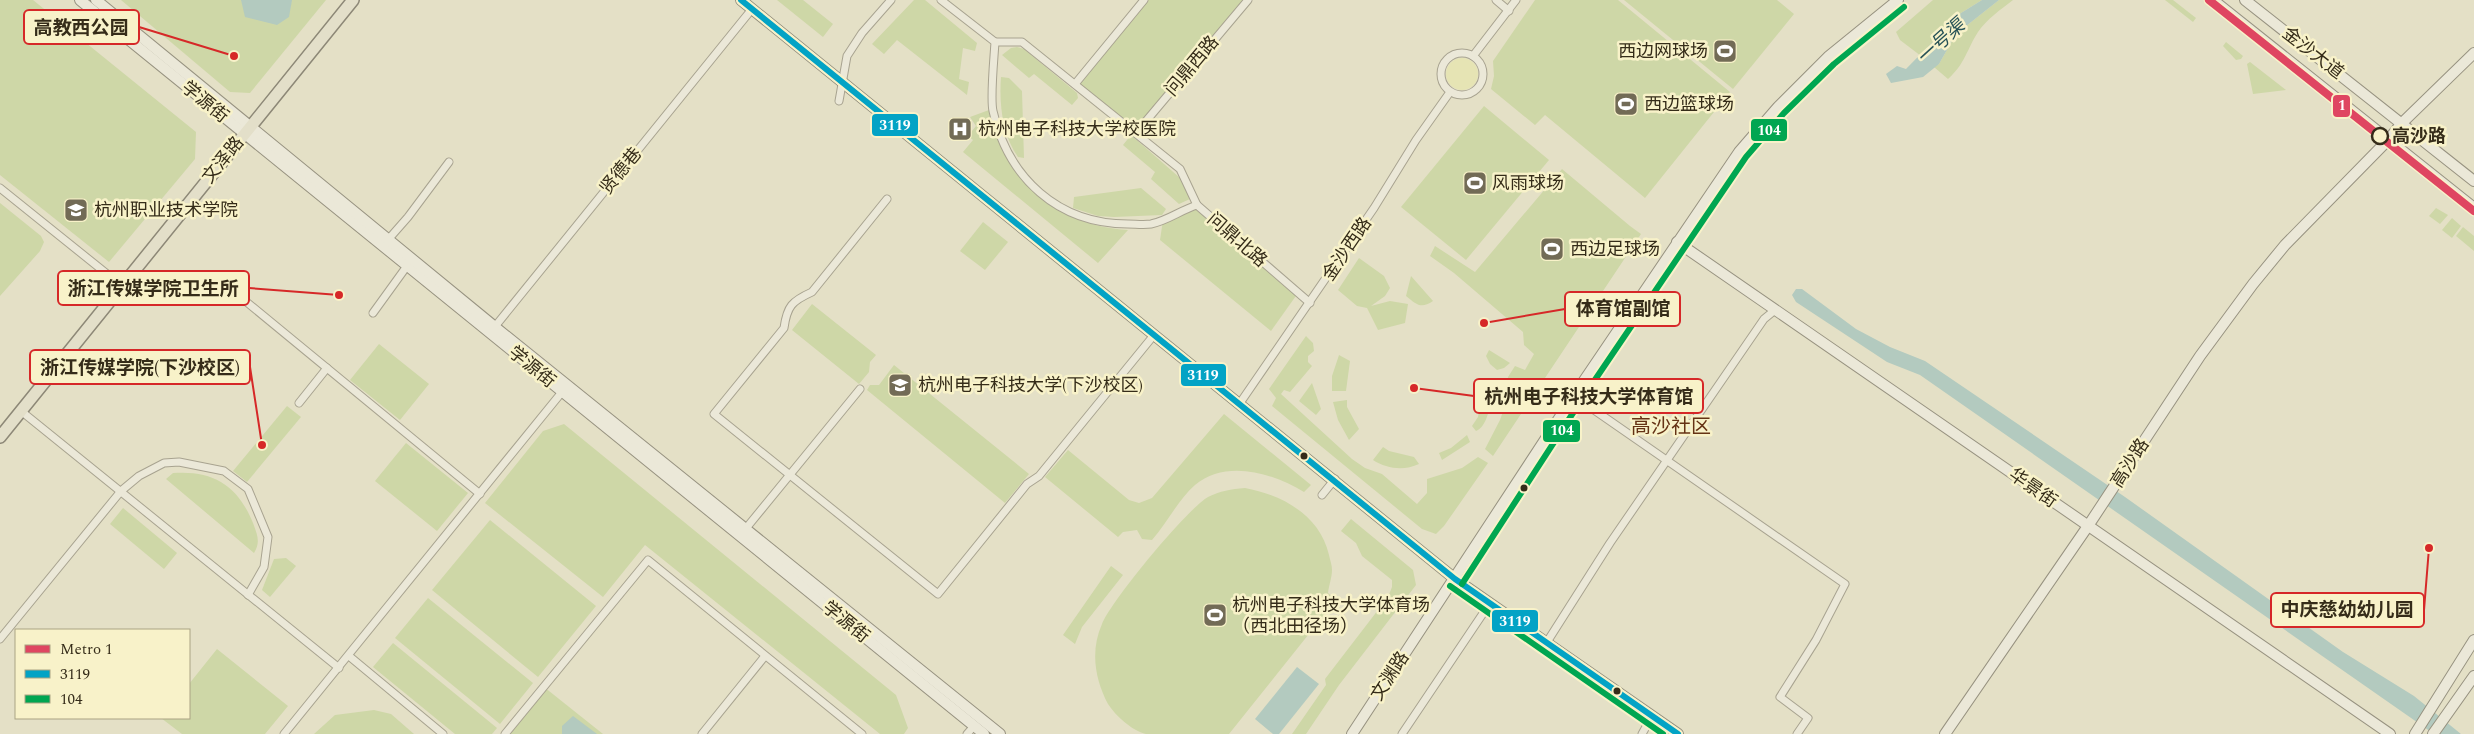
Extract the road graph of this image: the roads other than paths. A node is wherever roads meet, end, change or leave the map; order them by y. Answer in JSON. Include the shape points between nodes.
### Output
{"nodes":[{"id":1,"x":80,"y":0,"type":"edge"},
{"id":2,"x":96,"y":0,"type":"edge"},
{"id":3,"x":353,"y":0,"type":"edge"},
{"id":4,"x":741,"y":0,"type":"edge"},
{"id":5,"x":891,"y":0,"type":"edge"},
{"id":6,"x":941,"y":0,"type":"edge"},
{"id":7,"x":1144,"y":0,"type":"edge"},
{"id":8,"x":1248,"y":0,"type":"edge"},
{"id":9,"x":1496,"y":0,"type":"edge"},
{"id":10,"x":1516,"y":0,"type":"edge"},
{"id":11,"x":1898,"y":0,"type":"edge"},
{"id":12,"x":2213,"y":0,"type":"edge"},
{"id":13,"x":2245,"y":0,"type":"edge"},
{"id":14,"x":752,"y":9,"type":"junction"},
{"id":15,"x":1509,"y":11,"type":"junction"},
{"id":16,"x":995,"y":42,"type":"junction"},
{"id":17,"x":2474,"y":53,"type":"edge"},
{"id":18,"x":1473,"y":56,"type":"junction"},
{"id":19,"x":842,"y":80,"type":"junction"},
{"id":20,"x":1075,"y":84,"type":"junction"},
{"id":21,"x":1450,"y":92,"type":"junction"},
{"id":22,"x":839,"y":101,"type":"dead end"},
{"id":23,"x":2401,"y":124,"type":"junction"},
{"id":24,"x":247,"y":130,"type":"junction"},
{"id":25,"x":1136,"y":133,"type":"junction"},
{"id":26,"x":2389,"y":139,"type":"junction"},
{"id":27,"x":449,"y":162,"type":"dead end"},
{"id":28,"x":2474,"y":181,"type":"edge"},
{"id":29,"x":0,"y":188,"type":"edge"},
{"id":30,"x":887,"y":199,"type":"dead end"},
{"id":31,"x":1197,"y":205,"type":"junction"},
{"id":32,"x":2474,"y":208,"type":"edge"},
{"id":33,"x":1677,"y":242,"type":"junction"},
{"id":34,"x":386,"y":243,"type":"junction"},
{"id":35,"x":407,"y":266,"type":"junction"},
{"id":36,"x":215,"y":276,"type":"dead end"},
{"id":37,"x":122,"y":286,"type":"junction"},
{"id":38,"x":1310,"y":303,"type":"junction"},
{"id":39,"x":1775,"y":310,"type":"junction"},
{"id":40,"x":373,"y":313,"type":"dead end"},
{"id":41,"x":493,"y":330,"type":"junction"},
{"id":42,"x":1154,"y":335,"type":"junction"},
{"id":43,"x":327,"y":368,"type":"junction"},
{"id":44,"x":860,"y":390,"type":"dead end"},
{"id":45,"x":562,"y":392,"type":"junction"},
{"id":46,"x":1574,"y":396,"type":"junction"},
{"id":47,"x":298,"y":403,"type":"dead end"},
{"id":48,"x":1240,"y":403,"type":"junction"},
{"id":49,"x":21,"y":411,"type":"junction"},
{"id":50,"x":0,"y":437,"type":"edge"},
{"id":51,"x":1668,"y":460,"type":"junction"},
{"id":52,"x":790,"y":474,"type":"junction"},
{"id":53,"x":1335,"y":479,"type":"junction"},
{"id":54,"x":121,"y":491,"type":"junction"},
{"id":55,"x":480,"y":494,"type":"junction"},
{"id":56,"x":1322,"y":495,"type":"dead end"},
{"id":57,"x":2088,"y":526,"type":"junction"},
{"id":58,"x":743,"y":532,"type":"junction"},
{"id":59,"x":1454,"y":579,"type":"junction"},
{"id":60,"x":248,"y":595,"type":"junction"},
{"id":61,"x":1490,"y":603,"type":"junction"},
{"id":62,"x":0,"y":639,"type":"edge"},
{"id":63,"x":2474,"y":640,"type":"edge"},
{"id":64,"x":1547,"y":642,"type":"junction"},
{"id":65,"x":349,"y":656,"type":"junction"},
{"id":66,"x":766,"y":656,"type":"junction"},
{"id":67,"x":339,"y":668,"type":"junction"},
{"id":68,"x":2474,"y":676,"type":"edge"},
{"id":69,"x":1652,"y":716,"type":"junction"},
{"id":70,"x":970,"y":730,"type":"edge"},
{"id":71,"x":284,"y":734,"type":"edge"},
{"id":72,"x":444,"y":734,"type":"edge"},
{"id":73,"x":505,"y":734,"type":"edge"},
{"id":74,"x":702,"y":734,"type":"edge"},
{"id":75,"x":862,"y":734,"type":"edge"},
{"id":76,"x":984,"y":734,"type":"edge"},
{"id":77,"x":1000,"y":734,"type":"edge"},
{"id":78,"x":1352,"y":734,"type":"edge"},
{"id":79,"x":1402,"y":734,"type":"edge"},
{"id":80,"x":1642,"y":734,"type":"edge"},
{"id":81,"x":1678,"y":734,"type":"edge"},
{"id":82,"x":1797,"y":734,"type":"edge"},
{"id":83,"x":1945,"y":734,"type":"edge"},
{"id":84,"x":2390,"y":734,"type":"edge"},
{"id":85,"x":2415,"y":734,"type":"edge"},
{"id":86,"x":2433,"y":734,"type":"edge"}],
"edges":[{"from":1,"to":24,"type":"main road","name":"学源街"},
{"from":2,"to":24,"type":"main road","name":"学源街"},
{"from":3,"to":24,"type":"main road","name":"文泽路"},
{"from":4,"to":14,"type":"main road"},
{"from":5,"to":19,"type":"street","via":[[846,56]]},
{"from":6,"to":16,"type":"street"},
{"from":7,"to":20,"type":"street"},
{"from":8,"to":25,"type":"street","name":"问鼎西路"},
{"from":9,"to":15,"type":"street"},
{"from":10,"to":15,"type":"street"},
{"from":11,"to":33,"type":"main road","name":"文渊路","via":[[1828,57],[1778,107],[1739,152]]},
{"from":12,"to":26,"type":"main road","name":"金沙大道"},
{"from":13,"to":23,"type":"main road","name":"金沙大道"},
{"from":14,"to":19,"type":"main road"},
{"from":14,"to":41,"type":"street","name":"贤德巷"},
{"from":15,"to":18,"type":"street"},
{"from":16,"to":20,"type":"street","via":[[1022,42]]},
{"from":16,"to":31,"type":"street","name":"问鼎北路","via":[[992,110],[1006,149],[1032,187],[1069,212],[1105,224],[1150,224]]},
{"from":17,"to":23,"type":"main road","name":"高沙路"},
{"from":18,"to":21,"type":"street","via":[[1481,66],[1480,84],[1467,95]]},
{"from":18,"to":21,"type":"street","via":[[1457,53],[1443,64],[1440,77]]},
{"from":19,"to":22,"type":"street"},
{"from":19,"to":42,"type":"main road"},
{"from":20,"to":25,"type":"street"},
{"from":21,"to":38,"type":"street","name":"金沙西路"},
{"from":23,"to":26,"type":"main road","name":"高沙路"},
{"from":23,"to":28,"type":"main road","name":"金沙大道"},
{"from":24,"to":34,"type":"main road","name":"学源街"},
{"from":24,"to":37,"type":"main road","name":"文泽路"},
{"from":25,"to":31,"type":"street","via":[[1180,169]]},
{"from":26,"to":32,"type":"main road","name":"金沙大道"},
{"from":26,"to":57,"type":"main road","name":"高沙路","via":[[2284,245],[2253,284],[2200,356]]},
{"from":27,"to":34,"type":"street"},
{"from":29,"to":37,"type":"street"},
{"from":30,"to":52,"type":"street","via":[[812,292],[797,299],[786,311],[784,328],[714,414]]},
{"from":31,"to":38,"type":"street","name":"问鼎北路"},
{"from":33,"to":39,"type":"main road","name":"华景街"},
{"from":33,"to":46,"type":"main road","name":"文渊路"},
{"from":34,"to":35,"type":"main road","name":"学源街"},
{"from":34,"to":41,"type":"main road","name":"学源街"},
{"from":35,"to":40,"type":"street"},
{"from":35,"to":41,"type":"main road","name":"学源街"},
{"from":36,"to":43,"type":"street"},
{"from":37,"to":49,"type":"main road","name":"文泽路"},
{"from":38,"to":48,"type":"street","name":"金沙西路"},
{"from":39,"to":51,"type":"street","via":[[1764,319]]},
{"from":39,"to":57,"type":"main road","name":"华景街"},
{"from":41,"to":45,"type":"main road","name":"学源街"},
{"from":41,"to":58,"type":"main road","name":"学源街"},
{"from":42,"to":48,"type":"main road"},
{"from":42,"to":52,"type":"street","via":[[938,594]]},
{"from":43,"to":47,"type":"street"},
{"from":43,"to":55,"type":"street"},
{"from":44,"to":52,"type":"street"},
{"from":45,"to":55,"type":"street"},
{"from":45,"to":58,"type":"main road","name":"学源街"},
{"from":46,"to":51,"type":"street"},
{"from":46,"to":59,"type":"main road","name":"文渊路"},
{"from":48,"to":53,"type":"main road"},
{"from":49,"to":50,"type":"main road","name":"文泽路"},
{"from":49,"to":54,"type":"street"},
{"from":51,"to":64,"type":"street","via":[[1590,572]]},
{"from":51,"to":82,"type":"street","via":[[1845,584],[1816,640],[1780,697],[1808,718]]},
{"from":52,"to":58,"type":"street"},
{"from":53,"to":56,"type":"street"},
{"from":53,"to":59,"type":"main road"},
{"from":54,"to":60,"type":"street"},
{"from":54,"to":60,"type":"street","via":[[139,476],[164,463],[195,464],[224,471],[248,489],[268,537],[264,567]]},
{"from":54,"to":62,"type":"street"},
{"from":55,"to":65,"type":"street"},
{"from":57,"to":83,"type":"main road","name":"高沙路"},
{"from":57,"to":84,"type":"main road","name":"华景街"},
{"from":58,"to":70,"type":"main road","name":"学源街"},
{"from":58,"to":77,"type":"main road","name":"学源街"},
{"from":59,"to":61,"type":"main road"},
{"from":59,"to":78,"type":"main road","name":"文渊路"},
{"from":60,"to":67,"type":"street"},
{"from":61,"to":64,"type":"main road"},
{"from":61,"to":79,"type":"street"},
{"from":63,"to":85,"type":"main road"},
{"from":64,"to":69,"type":"main road"},
{"from":65,"to":67,"type":"street"},
{"from":65,"to":72,"type":"street"},
{"from":66,"to":73,"type":"street","via":[[648,560]]},
{"from":66,"to":74,"type":"street"},
{"from":66,"to":75,"type":"street"},
{"from":67,"to":71,"type":"street"},
{"from":68,"to":86,"type":"main road"},
{"from":69,"to":80,"type":"street"},
{"from":69,"to":81,"type":"main road"},
{"from":70,"to":76,"type":"main road","name":"学源街"}]}
